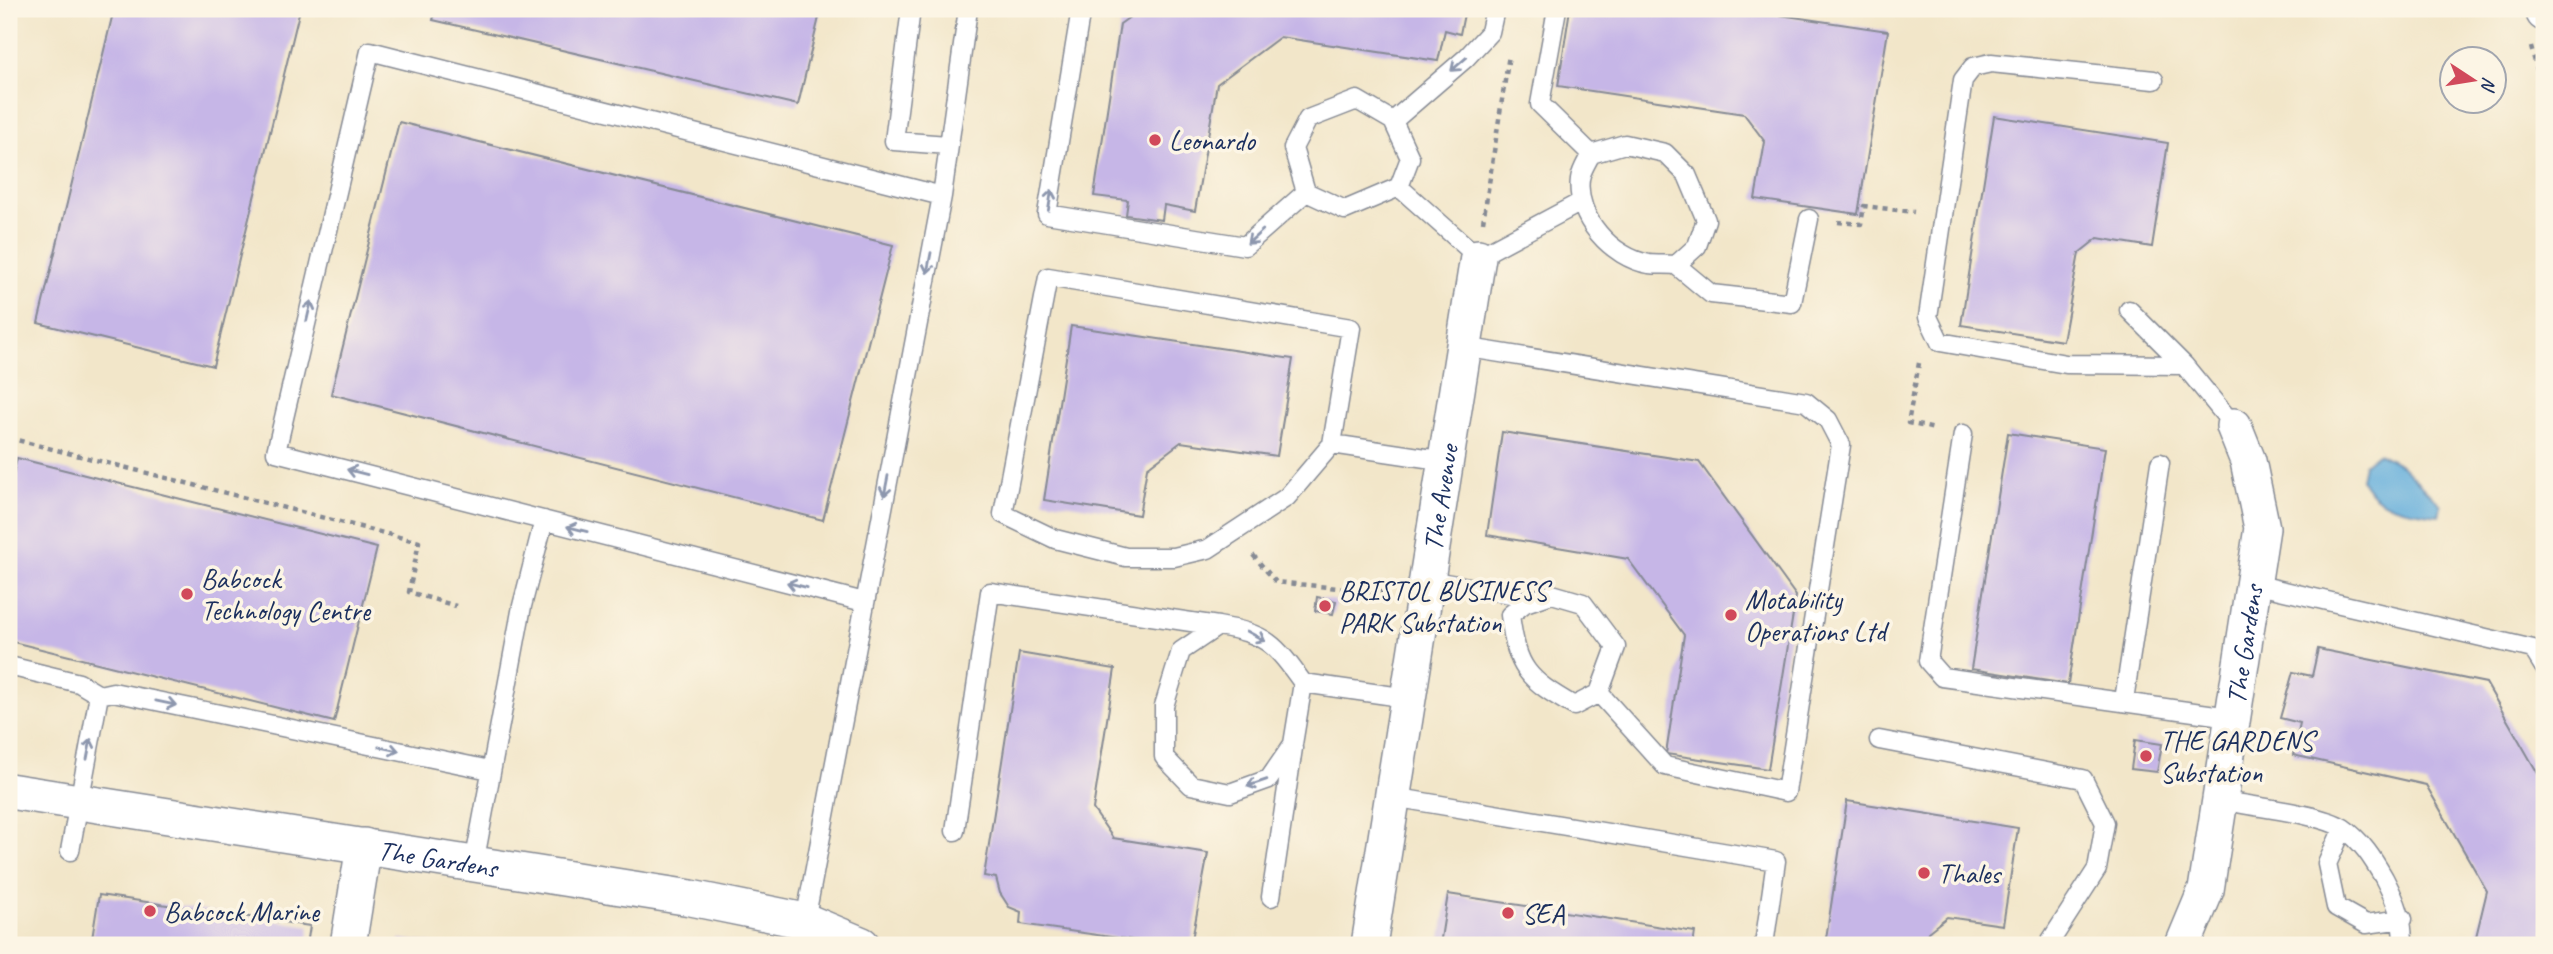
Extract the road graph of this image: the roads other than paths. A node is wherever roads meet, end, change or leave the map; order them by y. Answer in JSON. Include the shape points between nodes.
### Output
{"nodes":[{"id":1,"x":911,"y":9,"type":"edge"},
{"id":2,"x":968,"y":9,"type":"edge"},
{"id":3,"x":1081,"y":9,"type":"edge"},
{"id":4,"x":1495,"y":9,"type":"edge"},
{"id":5,"x":1557,"y":9,"type":"edge"},
{"id":6,"x":2154,"y":80,"type":"dead end"},
{"id":7,"x":1393,"y":121,"type":"junction"},
{"id":8,"x":948,"y":145,"type":"junction"},
{"id":9,"x":1591,"y":154,"type":"junction"},
{"id":10,"x":1399,"y":187,"type":"junction"},
{"id":11,"x":1306,"y":192,"type":"junction"},
{"id":12,"x":942,"y":196,"type":"junction"},
{"id":13,"x":1581,"y":202,"type":"junction"},
{"id":14,"x":1809,"y":219,"type":"road end"},
{"id":15,"x":1478,"y":257,"type":"junction"},
{"id":16,"x":1676,"y":265,"type":"junction"},
{"id":17,"x":2129,"y":310,"type":"dead end"},
{"id":18,"x":1463,"y":347,"type":"junction"},
{"id":19,"x":2184,"y":365,"type":"junction"},
{"id":20,"x":2234,"y":426,"type":"joint"},
{"id":21,"x":1963,"y":434,"type":"road end"},
{"id":22,"x":1332,"y":444,"type":"junction"},
{"id":23,"x":1446,"y":461,"type":"junction"},
{"id":24,"x":2160,"y":463,"type":"dead end"},
{"id":25,"x":544,"y":520,"type":"junction"},
{"id":26,"x":2255,"y":584,"type":"junction"},
{"id":27,"x":1426,"y":588,"type":"junction"},
{"id":28,"x":863,"y":602,"type":"junction"},
{"id":29,"x":1525,"y":604,"type":"junction"},
{"id":30,"x":1218,"y":626,"type":"junction"},
{"id":31,"x":9,"y":666,"type":"edge"},
{"id":32,"x":2544,"y":667,"type":"edge"},
{"id":33,"x":1303,"y":683,"type":"junction"},
{"id":34,"x":1599,"y":693,"type":"junction"},
{"id":35,"x":100,"y":695,"type":"junction"},
{"id":36,"x":1408,"y":698,"type":"junction"},
{"id":37,"x":2124,"y":700,"type":"junction"},
{"id":38,"x":2230,"y":717,"type":"junction"},
{"id":39,"x":1878,"y":740,"type":"dead end"},
{"id":40,"x":1293,"y":744,"type":"junction"},
{"id":41,"x":490,"y":770,"type":"junction"},
{"id":42,"x":9,"y":791,"type":"edge"},
{"id":43,"x":1392,"y":797,"type":"junction"},
{"id":44,"x":2221,"y":800,"type":"junction"},
{"id":45,"x":79,"y":803,"type":"junction"},
{"id":46,"x":2343,"y":828,"type":"junction"},
{"id":47,"x":955,"y":831,"type":"dead end"},
{"id":48,"x":364,"y":846,"type":"junction"},
{"id":49,"x":70,"y":851,"type":"dead end"},
{"id":50,"x":474,"y":864,"type":"junction"},
{"id":51,"x":1271,"y":897,"type":"dead end"},
{"id":52,"x":2403,"y":919,"type":"junction"},
{"id":53,"x":805,"y":921,"type":"junction"},
{"id":54,"x":348,"y":945,"type":"edge"},
{"id":55,"x":862,"y":945,"type":"edge"},
{"id":56,"x":1369,"y":945,"type":"edge"},
{"id":57,"x":1764,"y":945,"type":"edge"},
{"id":58,"x":2048,"y":945,"type":"edge"},
{"id":59,"x":2183,"y":945,"type":"edge"},
{"id":60,"x":2403,"y":945,"type":"edge"}],
"edges":[{"from":1,"to":8,"type":"lane","via":[[894,141]]},
{"from":2,"to":8,"type":"lane"},
{"from":11,"to":3,"type":"lane","one_way":true,"via":[[1245,246],[1047,214]]},
{"from":4,"to":7,"type":"lane","one_way":true,"via":[[1490,32]]},
{"from":5,"to":9,"type":"lane","via":[[1540,104]]},
{"from":6,"to":19,"type":"lane","via":[[1991,63],[1973,67],[1963,80],[1928,317],[1940,342],[2066,364]]},
{"from":7,"to":10,"type":"lane","via":[[1410,158]]},
{"from":7,"to":11,"type":"lane","via":[[1357,100],[1308,119],[1293,148]]},
{"from":8,"to":12,"type":"lane"},
{"from":9,"to":13,"type":"lane","via":[[1580,177]]},
{"from":9,"to":16,"type":"lane","via":[[1625,144],[1665,153],[1687,175],[1706,220],[1697,246]]},
{"from":10,"to":11,"type":"lane","via":[[1345,210]]},
{"from":10,"to":15,"type":"lane"},
{"from":25,"to":12,"type":"lane","one_way":true,"via":[[276,452],[370,51]]},
{"from":12,"to":28,"type":"lane","one_way":true},
{"from":13,"to":15,"type":"lane"},
{"from":13,"to":16,"type":"lane","via":[[1597,234],[1618,250],[1647,264]]},
{"from":14,"to":16,"type":"lane","via":[[1792,303],[1711,294]]},
{"from":15,"to":18,"type":"street","name":"The Avenue"},
{"from":17,"to":19,"type":"lane"},
{"from":18,"to":23,"type":"street","name":"The Avenue"},
{"from":18,"to":34,"type":"lane","via":[[1806,402],[1828,419],[1841,445],[1786,792],[1665,766]]},
{"from":19,"to":20,"type":"lane"},
{"from":20,"to":26,"type":"street","name":"The Gardens","via":[[2248,461],[2262,528]]},
{"from":21,"to":37,"type":"lane","via":[[1928,661],[1942,677]]},
{"from":22,"to":22,"type":"lane","via":[[1287,497],[1208,549],[1174,557],[1126,557],[1055,539],[1003,513],[1048,277],[1351,328]]},
{"from":22,"to":23,"type":"lane"},
{"from":23,"to":27,"type":"street","name":"The Avenue"},
{"from":24,"to":37,"type":"lane"},
{"from":28,"to":25,"type":"lane","one_way":true},
{"from":25,"to":41,"type":"lane"},
{"from":26,"to":32,"type":"lane","via":[[2533,649]]},
{"from":26,"to":38,"type":"street","name":"The Gardens","via":[[2248,602]]},
{"from":27,"to":29,"type":"lane","via":[[1511,594]]},
{"from":27,"to":36,"type":"street","name":"The Avenue"},
{"from":28,"to":53,"type":"lane"},
{"from":29,"to":34,"type":"lane","via":[[1552,594],[1583,603],[1616,647]]},
{"from":29,"to":34,"type":"lane","via":[[1510,615],[1515,653],[1538,685],[1574,706]]},
{"from":30,"to":33,"type":"lane","one_way":true,"via":[[1254,632],[1282,653]]},
{"from":40,"to":30,"type":"lane","one_way":true,"via":[[1269,779],[1230,793],[1191,785],[1164,757],[1164,706],[1181,651]]},
{"from":30,"to":47,"type":"lane","via":[[990,592]]},
{"from":31,"to":35,"type":"lane","via":[[79,683]]},
{"from":33,"to":36,"type":"lane"},
{"from":33,"to":40,"type":"lane"},
{"from":35,"to":41,"type":"lane","one_way":true,"via":[[113,692]]},
{"from":45,"to":35,"type":"lane","one_way":true},
{"from":36,"to":43,"type":"street","name":"The Avenue"},
{"from":37,"to":38,"type":"lane"},
{"from":38,"to":44,"type":"street","name":"The Gardens"},
{"from":39,"to":58,"type":"lane","via":[[2083,779],[2105,823],[2096,870]]},
{"from":40,"to":51,"type":"lane"},
{"from":41,"to":50,"type":"lane"},
{"from":42,"to":45,"type":"street","name":"The Gardens"},
{"from":43,"to":56,"type":"street","name":"The Avenue"},
{"from":43,"to":57,"type":"lane","via":[[1776,861]]},
{"from":44,"to":46,"type":"lane"},
{"from":44,"to":59,"type":"street","name":"The Gardens","via":[[2206,890]]},
{"from":45,"to":48,"type":"street","name":"The Gardens"},
{"from":45,"to":49,"type":"lane"},
{"from":46,"to":52,"type":"lane","via":[[2369,852]]},
{"from":46,"to":52,"type":"lane","via":[[2327,864],[2336,907],[2366,924]]},
{"from":48,"to":50,"type":"street","name":"The Gardens"},
{"from":48,"to":54,"type":"street"},
{"from":50,"to":53,"type":"street","name":"The Gardens"},
{"from":52,"to":60,"type":"lane"},
{"from":53,"to":55,"type":"street","name":"The Gardens"}]}
